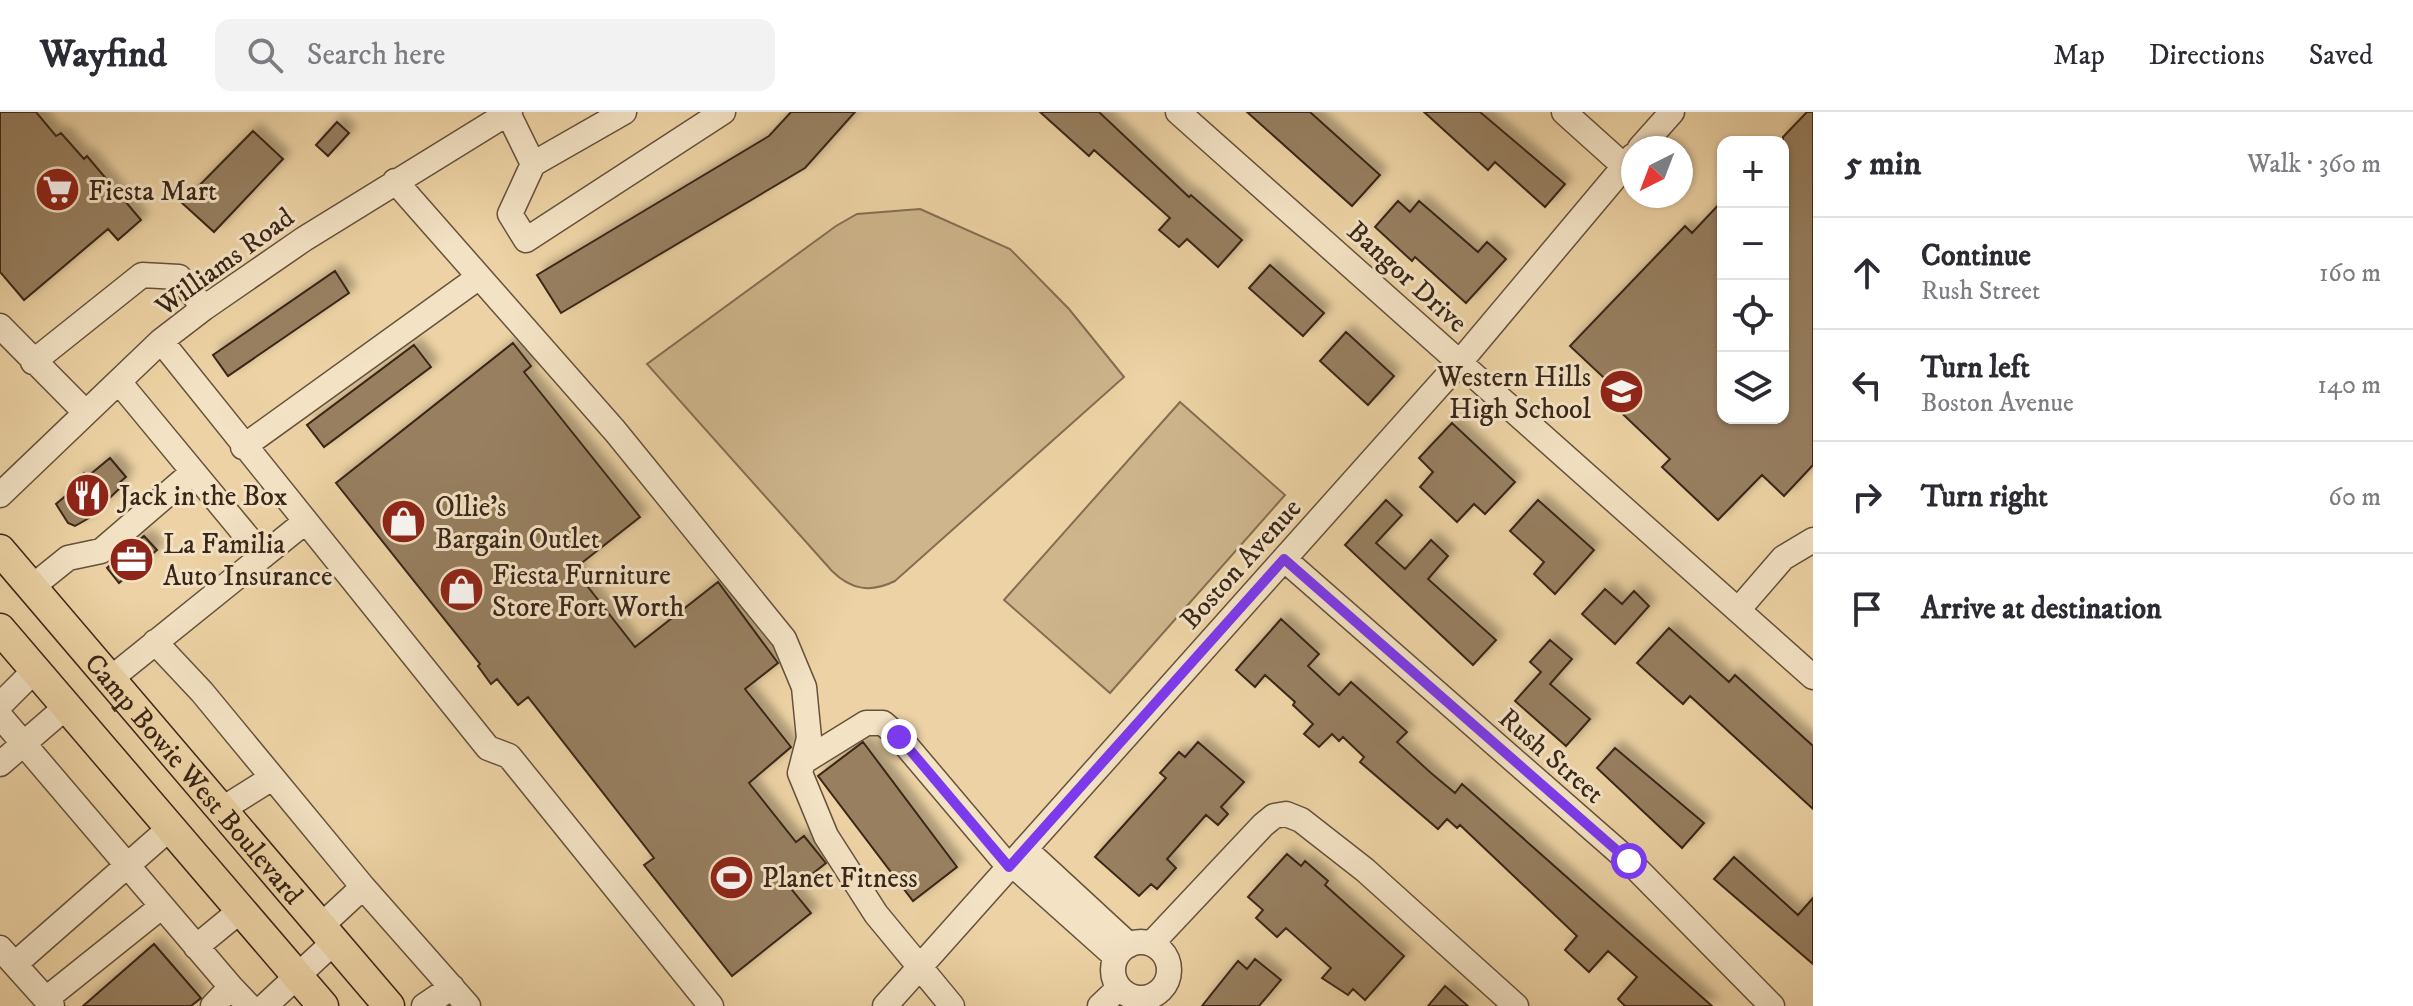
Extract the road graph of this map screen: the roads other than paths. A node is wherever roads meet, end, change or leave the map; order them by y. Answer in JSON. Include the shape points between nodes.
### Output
{"nodes":[{"id":1,"x":624,"y":112,"type":"edge"},
{"id":2,"x":723,"y":112,"type":"edge"},
{"id":3,"x":1178,"y":112,"type":"edge"},
{"id":4,"x":1564,"y":112,"type":"edge"},
{"id":5,"x":1672,"y":112,"type":"edge"},
{"id":6,"x":509,"y":113,"type":"edge"},
{"id":7,"x":1651,"y":136,"type":"edge"},
{"id":8,"x":1621,"y":150,"type":"edge"},
{"id":9,"x":533,"y":164,"type":"junction"},
{"id":10,"x":1621,"y":170,"type":"edge"},
{"id":11,"x":395,"y":181,"type":"junction"},
{"id":12,"x":479,"y":277,"type":"junction"},
{"id":13,"x":204,"y":308,"type":"junction"},
{"id":14,"x":0,"y":326,"type":"edge"},
{"id":15,"x":161,"y":341,"type":"junction"},
{"id":16,"x":33,"y":362,"type":"junction"},
{"id":17,"x":1460,"y":362,"type":"junction"},
{"id":18,"x":119,"y":382,"type":"junction"},
{"id":19,"x":85,"y":412,"type":"junction"},
{"id":20,"x":243,"y":447,"type":"junction"},
{"id":21,"x":193,"y":472,"type":"junction"},
{"id":22,"x":0,"y":495,"type":"edge"},
{"id":23,"x":305,"y":522,"type":"junction"},
{"id":24,"x":1813,"y":540,"type":"edge"},
{"id":25,"x":0,"y":550,"type":"edge"},
{"id":26,"x":263,"y":556,"type":"junction"},
{"id":27,"x":1284,"y":559,"type":"junction"},
{"id":28,"x":32,"y":587,"type":"junction"},
{"id":29,"x":1738,"y":610,"type":"junction"},
{"id":30,"x":0,"y":629,"type":"edge"},
{"id":31,"x":155,"y":642,"type":"junction"},
{"id":32,"x":35,"y":670,"type":"junction"},
{"id":33,"x":1813,"y":677,"type":"edge"},
{"id":34,"x":109,"y":680,"type":"junction"},
{"id":35,"x":0,"y":705,"type":"edge"},
{"id":36,"x":66,"y":707,"type":"junction"},
{"id":37,"x":0,"y":716,"type":"edge"},
{"id":38,"x":24,"y":745,"type":"junction"},
{"id":39,"x":803,"y":762,"type":"junction"},
{"id":40,"x":0,"y":764,"type":"edge"},
{"id":41,"x":272,"y":778,"type":"junction"},
{"id":42,"x":221,"y":810,"type":"junction"},
{"id":43,"x":170,"y":828,"type":"junction"},
{"id":44,"x":1015,"y":860,"type":"junction"},
{"id":45,"x":125,"y":864,"type":"junction"},
{"id":46,"x":363,"y":887,"type":"junction"},
{"id":47,"x":161,"y":907,"type":"junction"},
{"id":48,"x":241,"y":910,"type":"junction"},
{"id":49,"x":327,"y":934,"type":"junction"},
{"id":50,"x":196,"y":947,"type":"junction"},
{"id":51,"x":1132,"y":948,"type":"junction"},
{"id":52,"x":8,"y":956,"type":"edge"},
{"id":53,"x":919,"y":968,"type":"junction"},
{"id":54,"x":297,"y":975,"type":"junction"},
{"id":55,"x":231,"y":987,"type":"junction"},
{"id":56,"x":452,"y":987,"type":"junction"},
{"id":57,"x":1119,"y":988,"type":"junction"},
{"id":58,"x":49,"y":1002,"type":"edge"},
{"id":59,"x":213,"y":1006,"type":"edge"},
{"id":60,"x":249,"y":1006,"type":"edge"},
{"id":61,"x":265,"y":1006,"type":"edge"},
{"id":62,"x":323,"y":1006,"type":"edge"},
{"id":63,"x":389,"y":1006,"type":"edge"},
{"id":64,"x":424,"y":1006,"type":"edge"},
{"id":65,"x":468,"y":1006,"type":"edge"},
{"id":66,"x":711,"y":1006,"type":"edge"},
{"id":67,"x":885,"y":1006,"type":"edge"},
{"id":68,"x":952,"y":1006,"type":"edge"},
{"id":69,"x":1100,"y":1006,"type":"edge"},
{"id":70,"x":1516,"y":1006,"type":"edge"},
{"id":71,"x":1772,"y":1006,"type":"edge"}],
"edges":[{"from":1,"to":9,"type":"street"},
{"from":2,"to":9,"type":"street","via":[[526,240],[510,214]]},
{"from":3,"to":17,"type":"street","name":"Bangor Drive"},
{"from":4,"to":8,"type":"street"},
{"from":5,"to":7,"type":"street","name":"Boston Avenue"},
{"from":6,"to":9,"type":"street"},
{"from":6,"to":11,"type":"street","name":"Williams Road"},
{"from":10,"to":17,"type":"street","name":"Boston Avenue"},
{"from":11,"to":12,"type":"street"},
{"from":11,"to":13,"type":"street","name":"Williams Road"},
{"from":12,"to":20,"type":"street"},
{"from":12,"to":39,"type":"street","via":[[615,431],[784,639],[804,687],[809,738]]},
{"from":13,"to":15,"type":"street","name":"Williams Road"},
{"from":13,"to":16,"type":"street","via":[[179,277],[142,275]]},
{"from":14,"to":16,"type":"street"},
{"from":15,"to":18,"type":"street","name":"Williams Road"},
{"from":15,"to":20,"type":"street"},
{"from":16,"to":19,"type":"street"},
{"from":17,"to":27,"type":"street","name":"Boston Avenue"},
{"from":17,"to":29,"type":"street","name":"Bangor Drive"},
{"from":18,"to":19,"type":"street","name":"Williams Road"},
{"from":18,"to":21,"type":"street"},
{"from":19,"to":22,"type":"street","name":"Williams Road"},
{"from":20,"to":23,"type":"street"},
{"from":21,"to":26,"type":"street"},
{"from":21,"to":28,"type":"street","via":[[101,551],[68,558]]},
{"from":23,"to":26,"type":"street"},
{"from":23,"to":66,"type":"street","via":[[488,748],[509,756]]},
{"from":24,"to":29,"type":"street","via":[[1783,558]]},
{"from":25,"to":28,"type":"main road","name":"Camp Bowie West Boulevard"},
{"from":26,"to":31,"type":"street"},
{"from":27,"to":44,"type":"street","name":"Boston Avenue"},
{"from":27,"to":71,"type":"street","name":"Rush Street","via":[[1629,861]]},
{"from":28,"to":34,"type":"main road","name":"Camp Bowie West Boulevard"},
{"from":29,"to":33,"type":"street","name":"Bangor Drive"},
{"from":30,"to":32,"type":"main road","name":"Camp Bowie West Boulevard"},
{"from":31,"to":34,"type":"street"},
{"from":31,"to":41,"type":"street"},
{"from":32,"to":35,"type":"street"},
{"from":32,"to":36,"type":"main road","name":"Camp Bowie West Boulevard"},
{"from":34,"to":42,"type":"main road","name":"Camp Bowie West Boulevard"},
{"from":36,"to":38,"type":"street"},
{"from":36,"to":43,"type":"main road","name":"Camp Bowie West Boulevard"},
{"from":37,"to":38,"type":"street"},
{"from":38,"to":40,"type":"street"},
{"from":38,"to":45,"type":"street"},
{"from":39,"to":44,"type":"street","via":[[866,723],[883,723]]},
{"from":39,"to":53,"type":"street","via":[[800,773],[826,836],[876,914]]},
{"from":41,"to":42,"type":"street"},
{"from":41,"to":46,"type":"street"},
{"from":42,"to":49,"type":"main road","name":"Camp Bowie West Boulevard"},
{"from":43,"to":45,"type":"street"},
{"from":43,"to":48,"type":"main road","name":"Camp Bowie West Boulevard"},
{"from":44,"to":51,"type":"street"},
{"from":44,"to":53,"type":"street","name":"Boston Avenue"},
{"from":45,"to":47,"type":"street"},
{"from":45,"to":52,"type":"street"},
{"from":46,"to":49,"type":"street"},
{"from":46,"to":56,"type":"street"},
{"from":47,"to":50,"type":"street"},
{"from":47,"to":58,"type":"street"},
{"from":48,"to":50,"type":"street"},
{"from":48,"to":54,"type":"main road","name":"Camp Bowie West Boulevard"},
{"from":49,"to":54,"type":"street"},
{"from":49,"to":63,"type":"main road","name":"Camp Bowie West Boulevard"},
{"from":50,"to":55,"type":"street"},
{"from":51,"to":57,"type":"street","via":[[1113,971]]},
{"from":51,"to":57,"type":"street","via":[[1160,948],[1169,965],[1167,983],[1144,998]]},
{"from":51,"to":70,"type":"street","via":[[1263,825],[1286,814],[1365,870]]},
{"from":52,"to":58,"type":"street"},
{"from":53,"to":67,"type":"street","name":"Boston Avenue"},
{"from":53,"to":68,"type":"street"},
{"from":54,"to":61,"type":"street"},
{"from":54,"to":62,"type":"main road","name":"Camp Bowie West Boulevard"},
{"from":55,"to":59,"type":"street"},
{"from":55,"to":60,"type":"street"},
{"from":56,"to":64,"type":"street"},
{"from":56,"to":65,"type":"street"},
{"from":57,"to":69,"type":"street"}]}
